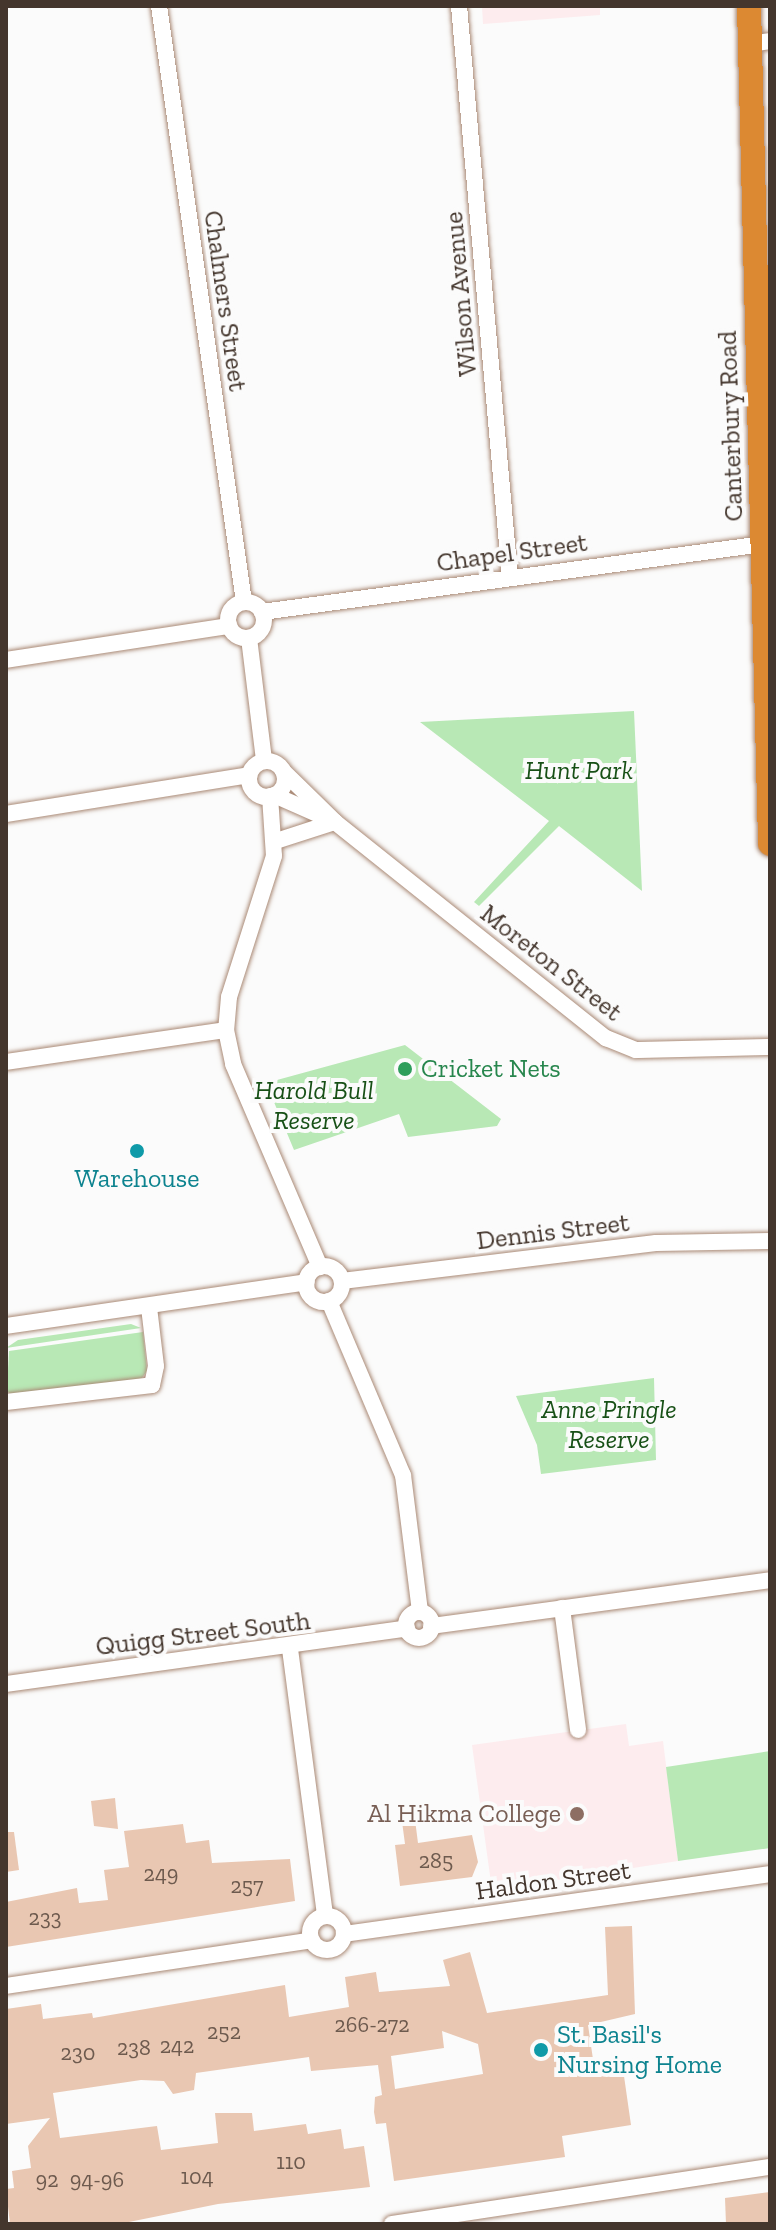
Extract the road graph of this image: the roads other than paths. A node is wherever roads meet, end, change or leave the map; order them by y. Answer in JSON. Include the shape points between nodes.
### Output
{"nodes":[{"id":1,"x":159,"y":6,"type":"edge"},
{"id":2,"x":459,"y":6,"type":"edge"},
{"id":3,"x":749,"y":6,"type":"edge"},
{"id":4,"x":760,"y":42,"type":"edge"},
{"id":5,"x":767,"y":544,"type":"edge"},
{"id":6,"x":510,"y":578,"type":"junction"},
{"id":7,"x":244,"y":602,"type":"junction"},
{"id":8,"x":262,"y":612,"type":"junction"},
{"id":9,"x":229,"y":626,"type":"junction"},
{"id":10,"x":249,"y":638,"type":"junction"},
{"id":11,"x":6,"y":660,"type":"edge"},
{"id":12,"x":264,"y":761,"type":"junction"},
{"id":13,"x":283,"y":771,"type":"junction"},
{"id":14,"x":249,"y":775,"type":"junction"},
{"id":15,"x":272,"y":796,"type":"junction"},
{"id":16,"x":6,"y":814,"type":"edge"},
{"id":17,"x":335,"y":822,"type":"junction"},
{"id":18,"x":276,"y":841,"type":"junction"},
{"id":19,"x":770,"y":844,"type":"edge"},
{"id":20,"x":226,"y":1030,"type":"junction"},
{"id":21,"x":770,"y":1047,"type":"edge"},
{"id":22,"x":6,"y":1062,"type":"edge"},
{"id":23,"x":770,"y":1241,"type":"edge"},
{"id":24,"x":320,"y":1267,"type":"junction"},
{"id":25,"x":342,"y":1281,"type":"junction"},
{"id":26,"x":307,"y":1282,"type":"junction"},
{"id":27,"x":329,"y":1301,"type":"junction"},
{"id":28,"x":149,"y":1307,"type":"junction"},
{"id":29,"x":6,"y":1326,"type":"edge"},
{"id":30,"x":6,"y":1402,"type":"edge"},
{"id":31,"x":770,"y":1580,"type":"edge"},
{"id":32,"x":562,"y":1608,"type":"junction"},
{"id":33,"x":420,"y":1612,"type":"junction"},
{"id":34,"x":431,"y":1626,"type":"junction"},
{"id":35,"x":407,"y":1628,"type":"junction"},
{"id":36,"x":290,"y":1649,"type":"junction"},
{"id":37,"x":6,"y":1684,"type":"edge"},
{"id":38,"x":578,"y":1730,"type":"dead end"},
{"id":39,"x":770,"y":1874,"type":"edge"},
{"id":40,"x":325,"y":1916,"type":"junction"},
{"id":41,"x":344,"y":1934,"type":"junction"},
{"id":42,"x":312,"y":1940,"type":"junction"},
{"id":43,"x":6,"y":1986,"type":"edge"},
{"id":44,"x":770,"y":2167,"type":"edge"},
{"id":45,"x":392,"y":2224,"type":"edge"}],
"edges":[{"from":1,"to":7,"type":"street","name":"Chalmers Street"},
{"from":2,"to":6,"type":"street","name":"Wilson Avenue"},
{"from":3,"to":4,"type":"highway","name":"Canterbury Road"},
{"from":4,"to":5,"type":"highway","name":"Canterbury Road"},
{"from":5,"to":6,"type":"street","name":"Chapel Street"},
{"from":5,"to":19,"type":"highway","name":"Canterbury Road"},
{"from":6,"to":8,"type":"street","name":"Chapel Street"},
{"from":7,"to":8,"type":"street"},
{"from":7,"to":9,"type":"street","via":[[231,611]]},
{"from":8,"to":10,"type":"street","via":[[262,628]]},
{"from":9,"to":10,"type":"street"},
{"from":9,"to":11,"type":"street"},
{"from":10,"to":12,"type":"street"},
{"from":12,"to":13,"type":"street"},
{"from":12,"to":14,"type":"street"},
{"from":13,"to":15,"type":"street","via":[[282,787]]},
{"from":13,"to":17,"type":"street","name":"Moreton Street"},
{"from":14,"to":15,"type":"street","via":[[254,791]]},
{"from":14,"to":16,"type":"street"},
{"from":15,"to":17,"type":"street","name":"Moreton Street"},
{"from":15,"to":18,"type":"street"},
{"from":17,"to":18,"type":"street"},
{"from":17,"to":21,"type":"street","name":"Moreton Street","via":[[606,1038],[636,1050]]},
{"from":18,"to":20,"type":"street","via":[[229,997]]},
{"from":20,"to":22,"type":"street"},
{"from":20,"to":24,"type":"street","via":[[233,1064]]},
{"from":23,"to":25,"type":"street","name":"Dennis Street","via":[[656,1243]]},
{"from":24,"to":25,"type":"street","via":[[336,1271]]},
{"from":24,"to":26,"type":"street"},
{"from":25,"to":27,"type":"street"},
{"from":26,"to":27,"type":"street","via":[[313,1298]]},
{"from":26,"to":28,"type":"street"},
{"from":27,"to":33,"type":"street","via":[[403,1475]]},
{"from":28,"to":29,"type":"street"},
{"from":28,"to":30,"type":"street","via":[[156,1366],[152,1385]]},
{"from":31,"to":32,"type":"street"},
{"from":32,"to":34,"type":"street"},
{"from":32,"to":38,"type":"street"},
{"from":33,"to":34,"type":"street"},
{"from":33,"to":35,"type":"street","via":[[409,1617]]},
{"from":34,"to":35,"type":"street","name":"Quigg Street South","via":[[422,1637]]},
{"from":35,"to":36,"type":"street","name":"Quigg Street South"},
{"from":36,"to":37,"type":"street","name":"Quigg Street South"},
{"from":36,"to":40,"type":"street"},
{"from":39,"to":41,"type":"street","name":"Haldon Street"},
{"from":40,"to":41,"type":"street","via":[[337,1919]]},
{"from":40,"to":42,"type":"street","via":[[313,1924]]},
{"from":41,"to":42,"type":"street","via":[[330,1949]]},
{"from":42,"to":43,"type":"street"},
{"from":44,"to":45,"type":"street"}]}
